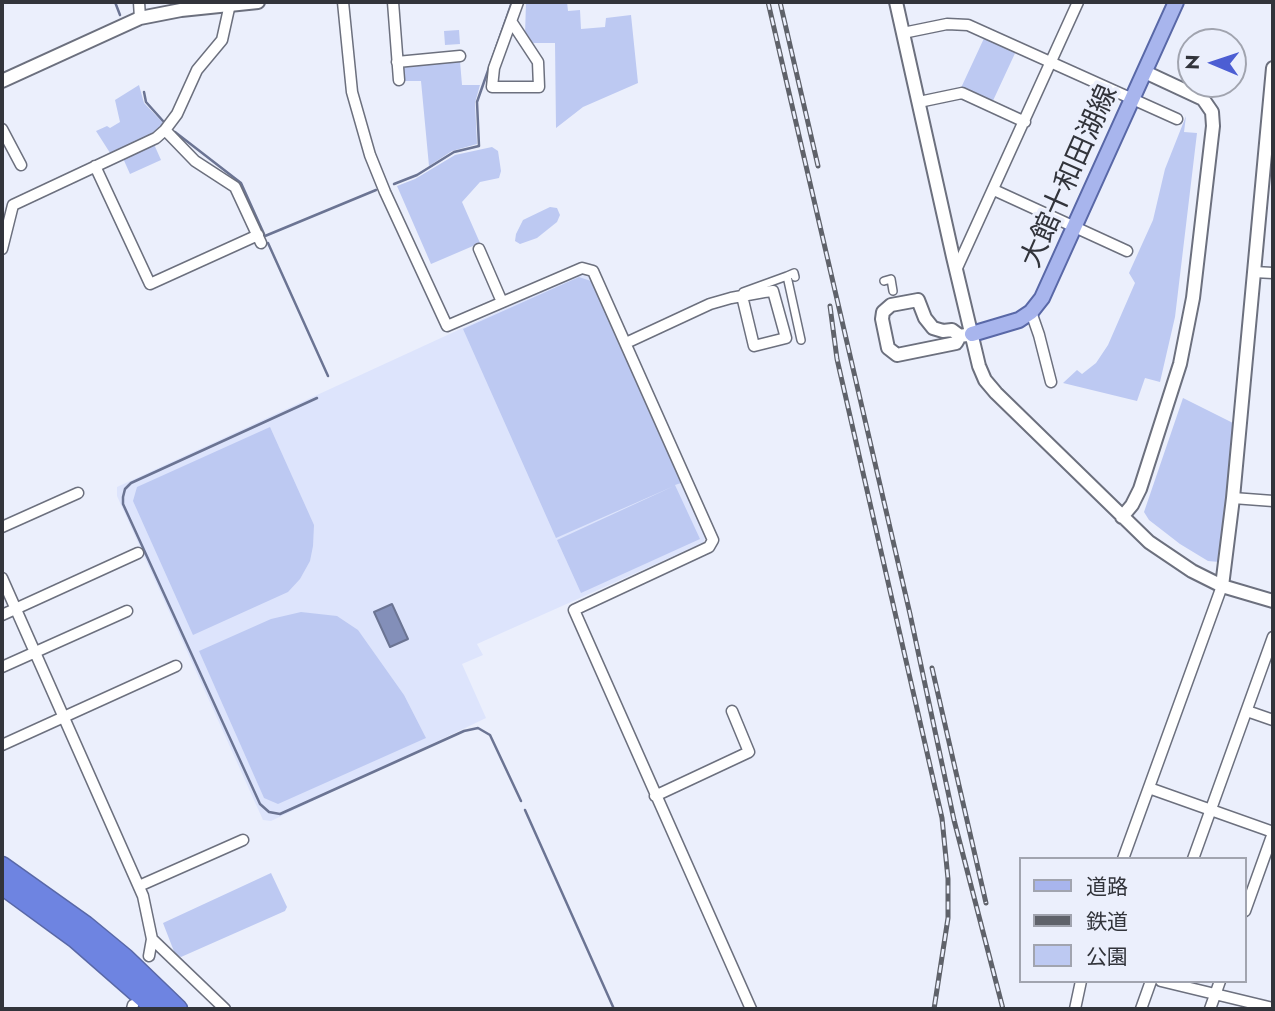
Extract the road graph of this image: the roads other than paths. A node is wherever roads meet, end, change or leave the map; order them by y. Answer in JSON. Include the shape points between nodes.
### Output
{"nodes":[{"id":1,"x":139,"y":2,"type":"edge"},
{"id":2,"x":258,"y":2,"type":"edge"},
{"id":3,"x":343,"y":2,"type":"edge"},
{"id":4,"x":393,"y":2,"type":"edge"},
{"id":5,"x":518,"y":2,"type":"edge"},
{"id":6,"x":896,"y":2,"type":"edge"},
{"id":7,"x":1079,"y":2,"type":"edge"},
{"id":8,"x":1176,"y":2,"type":"edge"},
{"id":9,"x":230,"y":4,"type":"junction"},
{"id":10,"x":140,"y":18,"type":"junction"},
{"id":11,"x":510,"y":22,"type":"junction"},
{"id":12,"x":903,"y":33,"type":"junction"},
{"id":13,"x":460,"y":57,"type":"dead end"},
{"id":14,"x":397,"y":62,"type":"junction"},
{"id":15,"x":1051,"y":62,"type":"junction"},
{"id":16,"x":1273,"y":68,"type":"edge"},
{"id":17,"x":1145,"y":72,"type":"junction"},
{"id":18,"x":398,"y":80,"type":"dead end"},
{"id":19,"x":2,"y":81,"type":"edge"},
{"id":20,"x":1133,"y":99,"type":"junction"},
{"id":21,"x":919,"y":102,"type":"junction"},
{"id":22,"x":1177,"y":119,"type":"dead end"},
{"id":23,"x":1025,"y":122,"type":"junction"},
{"id":24,"x":2,"y":129,"type":"edge"},
{"id":25,"x":165,"y":130,"type":"junction"},
{"id":26,"x":21,"y":165,"type":"dead end"},
{"id":27,"x":95,"y":166,"type":"junction"},
{"id":28,"x":994,"y":190,"type":"junction"},
{"id":29,"x":1076,"y":227,"type":"junction"},
{"id":30,"x":2,"y":249,"type":"edge"},
{"id":31,"x":479,"y":249,"type":"dead end"},
{"id":32,"x":1127,"y":251,"type":"dead end"},
{"id":33,"x":957,"y":268,"type":"junction"},
{"id":34,"x":1254,"y":272,"type":"junction"},
{"id":35,"x":1273,"y":274,"type":"edge"},
{"id":36,"x":884,"y":281,"type":"dead end"},
{"id":37,"x":893,"y":290,"type":"dead end"},
{"id":38,"x":743,"y":294,"type":"junction"},
{"id":39,"x":502,"y":302,"type":"junction"},
{"id":40,"x":1031,"y":312,"type":"junction"},
{"id":41,"x":966,"y":335,"type":"junction"},
{"id":42,"x":801,"y":340,"type":"dead end"},
{"id":43,"x":626,"y":343,"type":"junction"},
{"id":44,"x":1051,"y":382,"type":"dead end"},
{"id":45,"x":78,"y":493,"type":"dead end"},
{"id":46,"x":1233,"y":498,"type":"junction"},
{"id":47,"x":1273,"y":501,"type":"edge"},
{"id":48,"x":1122,"y":517,"type":"junction"},
{"id":49,"x":2,"y":527,"type":"edge"},
{"id":50,"x":138,"y":553,"type":"dead end"},
{"id":51,"x":2,"y":579,"type":"edge"},
{"id":52,"x":1222,"y":586,"type":"junction"},
{"id":53,"x":1273,"y":601,"type":"edge"},
{"id":54,"x":16,"y":609,"type":"junction"},
{"id":55,"x":127,"y":611,"type":"dead end"},
{"id":56,"x":2,"y":615,"type":"edge"},
{"id":57,"x":1273,"y":637,"type":"edge"},
{"id":58,"x":34,"y":652,"type":"junction"},
{"id":59,"x":176,"y":666,"type":"dead end"},
{"id":60,"x":2,"y":667,"type":"edge"},
{"id":61,"x":732,"y":711,"type":"dead end"},
{"id":62,"x":1247,"y":711,"type":"junction"},
{"id":63,"x":64,"y":718,"type":"junction"},
{"id":64,"x":1273,"y":720,"type":"edge"},
{"id":65,"x":2,"y":745,"type":"edge"},
{"id":66,"x":1149,"y":788,"type":"junction"},
{"id":67,"x":656,"y":796,"type":"junction"},
{"id":68,"x":1211,"y":809,"type":"junction"},
{"id":69,"x":1273,"y":833,"type":"edge"},
{"id":70,"x":243,"y":840,"type":"dead end"},
{"id":71,"x":1124,"y":857,"type":"edge"},
{"id":72,"x":1194,"y":857,"type":"edge"},
{"id":73,"x":2,"y":866,"type":"edge"},
{"id":74,"x":2,"y":885,"type":"edge"},
{"id":75,"x":139,"y":886,"type":"junction"},
{"id":76,"x":1247,"y":905,"type":"edge"},
{"id":77,"x":152,"y":939,"type":"junction"},
{"id":78,"x":149,"y":956,"type":"dead end"},
{"id":79,"x":1080,"y":983,"type":"edge"},
{"id":80,"x":1150,"y":983,"type":"edge"},
{"id":81,"x":1169,"y":983,"type":"edge"},
{"id":82,"x":1219,"y":983,"type":"edge"},
{"id":83,"x":1215,"y":994,"type":"junction"},
{"id":84,"x":1273,"y":1008,"type":"edge"},
{"id":85,"x":156,"y":1009,"type":"edge"},
{"id":86,"x":178,"y":1009,"type":"edge"},
{"id":87,"x":225,"y":1009,"type":"edge"},
{"id":88,"x":751,"y":1009,"type":"edge"},
{"id":89,"x":1075,"y":1009,"type":"edge"},
{"id":90,"x":1141,"y":1009,"type":"edge"},
{"id":91,"x":1210,"y":1009,"type":"edge"}],
"edges":[{"from":1,"to":10,"type":"street"},
{"from":2,"to":9,"type":"street"},
{"from":3,"to":39,"type":"street","via":[[352,92],[370,155],[447,326]]},
{"from":4,"to":14,"type":"street"},
{"from":5,"to":11,"type":"street"},
{"from":6,"to":12,"type":"street"},
{"from":7,"to":15,"type":"street"},
{"from":8,"to":17,"type":"main road","name":"大館十和田湖線"},
{"from":9,"to":10,"type":"street"},
{"from":9,"to":25,"type":"street","via":[[222,40],[197,70]]},
{"from":10,"to":19,"type":"street"},
{"from":11,"to":11,"type":"street","via":[[492,87],[539,87],[538,62]]},
{"from":12,"to":15,"type":"street","via":[[960,23]]},
{"from":12,"to":21,"type":"street"},
{"from":13,"to":14,"type":"street"},
{"from":14,"to":18,"type":"street"},
{"from":15,"to":20,"type":"street"},
{"from":15,"to":23,"type":"street"},
{"from":16,"to":34,"type":"street"},
{"from":17,"to":20,"type":"main road","name":"大館十和田湖線"},
{"from":17,"to":48,"type":"street","via":[[1203,99],[1213,111],[1213,126],[1181,364],[1140,489]]},
{"from":20,"to":22,"type":"street"},
{"from":20,"to":29,"type":"main road","name":"大館十和田湖線"},
{"from":21,"to":23,"type":"street","via":[[962,93]]},
{"from":21,"to":33,"type":"street"},
{"from":23,"to":28,"type":"street"},
{"from":24,"to":26,"type":"street"},
{"from":25,"to":27,"type":"street"},
{"from":25,"to":27,"type":"street","via":[[195,160],[235,187],[259,239],[150,284]]},
{"from":27,"to":30,"type":"street","via":[[13,205]]},
{"from":28,"to":29,"type":"street"},
{"from":28,"to":33,"type":"street"},
{"from":29,"to":32,"type":"street"},
{"from":29,"to":40,"type":"main road","name":"大館十和田湖線"},
{"from":31,"to":39,"type":"street"},
{"from":33,"to":41,"type":"street"},
{"from":34,"to":35,"type":"street"},
{"from":34,"to":46,"type":"street"},
{"from":36,"to":37,"type":"street","via":[[891,279]]},
{"from":38,"to":38,"type":"street","via":[[754,346],[786,338],[773,291]]},
{"from":38,"to":42,"type":"street","via":[[791,277]]},
{"from":38,"to":43,"type":"street","via":[[710,304]]},
{"from":39,"to":43,"type":"street","via":[[582,268],[593,271]]},
{"from":40,"to":41,"type":"main road","name":"大館十和田湖線","via":[[1011,323]]},
{"from":40,"to":44,"type":"street"},
{"from":41,"to":41,"type":"street","via":[[956,343],[897,355],[888,348],[883,312],[891,305],[918,300],[933,328]]},
{"from":41,"to":48,"type":"street","via":[[990,387]]},
{"from":43,"to":67,"type":"street","via":[[713,540],[709,547],[574,610]]},
{"from":45,"to":49,"type":"street"},
{"from":46,"to":47,"type":"street"},
{"from":46,"to":52,"type":"street"},
{"from":48,"to":52,"type":"street","via":[[1149,542]]},
{"from":50,"to":54,"type":"street"},
{"from":51,"to":54,"type":"street"},
{"from":52,"to":53,"type":"street"},
{"from":52,"to":66,"type":"street"},
{"from":54,"to":56,"type":"street"},
{"from":54,"to":58,"type":"street"},
{"from":55,"to":58,"type":"street"},
{"from":57,"to":62,"type":"street"},
{"from":58,"to":60,"type":"street"},
{"from":58,"to":63,"type":"street"},
{"from":59,"to":63,"type":"street"},
{"from":61,"to":67,"type":"street","via":[[749,752]]},
{"from":62,"to":64,"type":"street"},
{"from":62,"to":68,"type":"street"},
{"from":63,"to":65,"type":"street"},
{"from":63,"to":75,"type":"street"},
{"from":66,"to":68,"type":"street"},
{"from":66,"to":71,"type":"street"},
{"from":67,"to":88,"type":"street"},
{"from":68,"to":69,"type":"street"},
{"from":68,"to":72,"type":"street"},
{"from":69,"to":76,"type":"street"},
{"from":70,"to":75,"type":"street"},
{"from":73,"to":86,"type":"highway","via":[[95,933]]},
{"from":74,"to":85,"type":"highway","via":[[76,939]]},
{"from":75,"to":77,"type":"street"},
{"from":77,"to":78,"type":"street"},
{"from":77,"to":87,"type":"street"},
{"from":79,"to":89,"type":"street"},
{"from":80,"to":90,"type":"street"},
{"from":81,"to":83,"type":"street"},
{"from":82,"to":83,"type":"street"},
{"from":83,"to":84,"type":"street"},
{"from":83,"to":91,"type":"street"}]}
